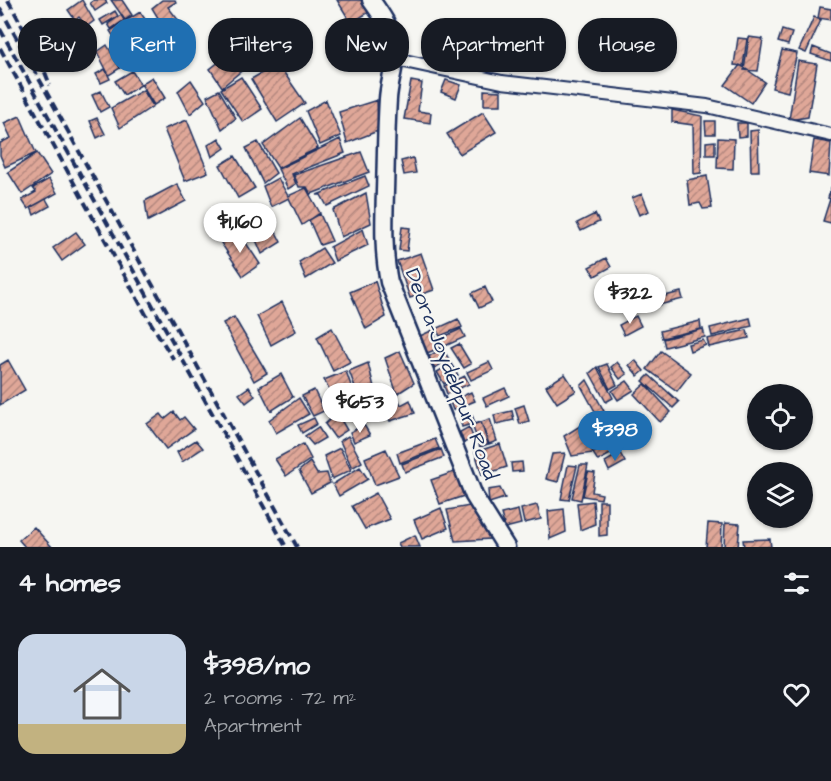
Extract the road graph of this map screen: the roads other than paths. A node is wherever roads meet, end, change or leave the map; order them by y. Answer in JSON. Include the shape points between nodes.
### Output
{"nodes":[{"id":1,"x":371,"y":0,"type":"edge"},
{"id":2,"x":384,"y":18,"type":"edge"},
{"id":3,"x":409,"y":62,"type":"edge"},
{"id":4,"x":392,"y":72,"type":"edge"},
{"id":5,"x":831,"y":135,"type":"edge"},
{"id":6,"x":506,"y":547,"type":"edge"}],
"edges":[{"from":1,"to":2,"type":"street","name":"Deora-Joydebpur Road"},
{"from":3,"to":5,"type":"street","via":[[502,81],[707,106]]},
{"from":4,"to":6,"type":"street","name":"Deora-Joydebpur Road","via":[[386,122],[384,242],[389,282],[474,496]]}]}
